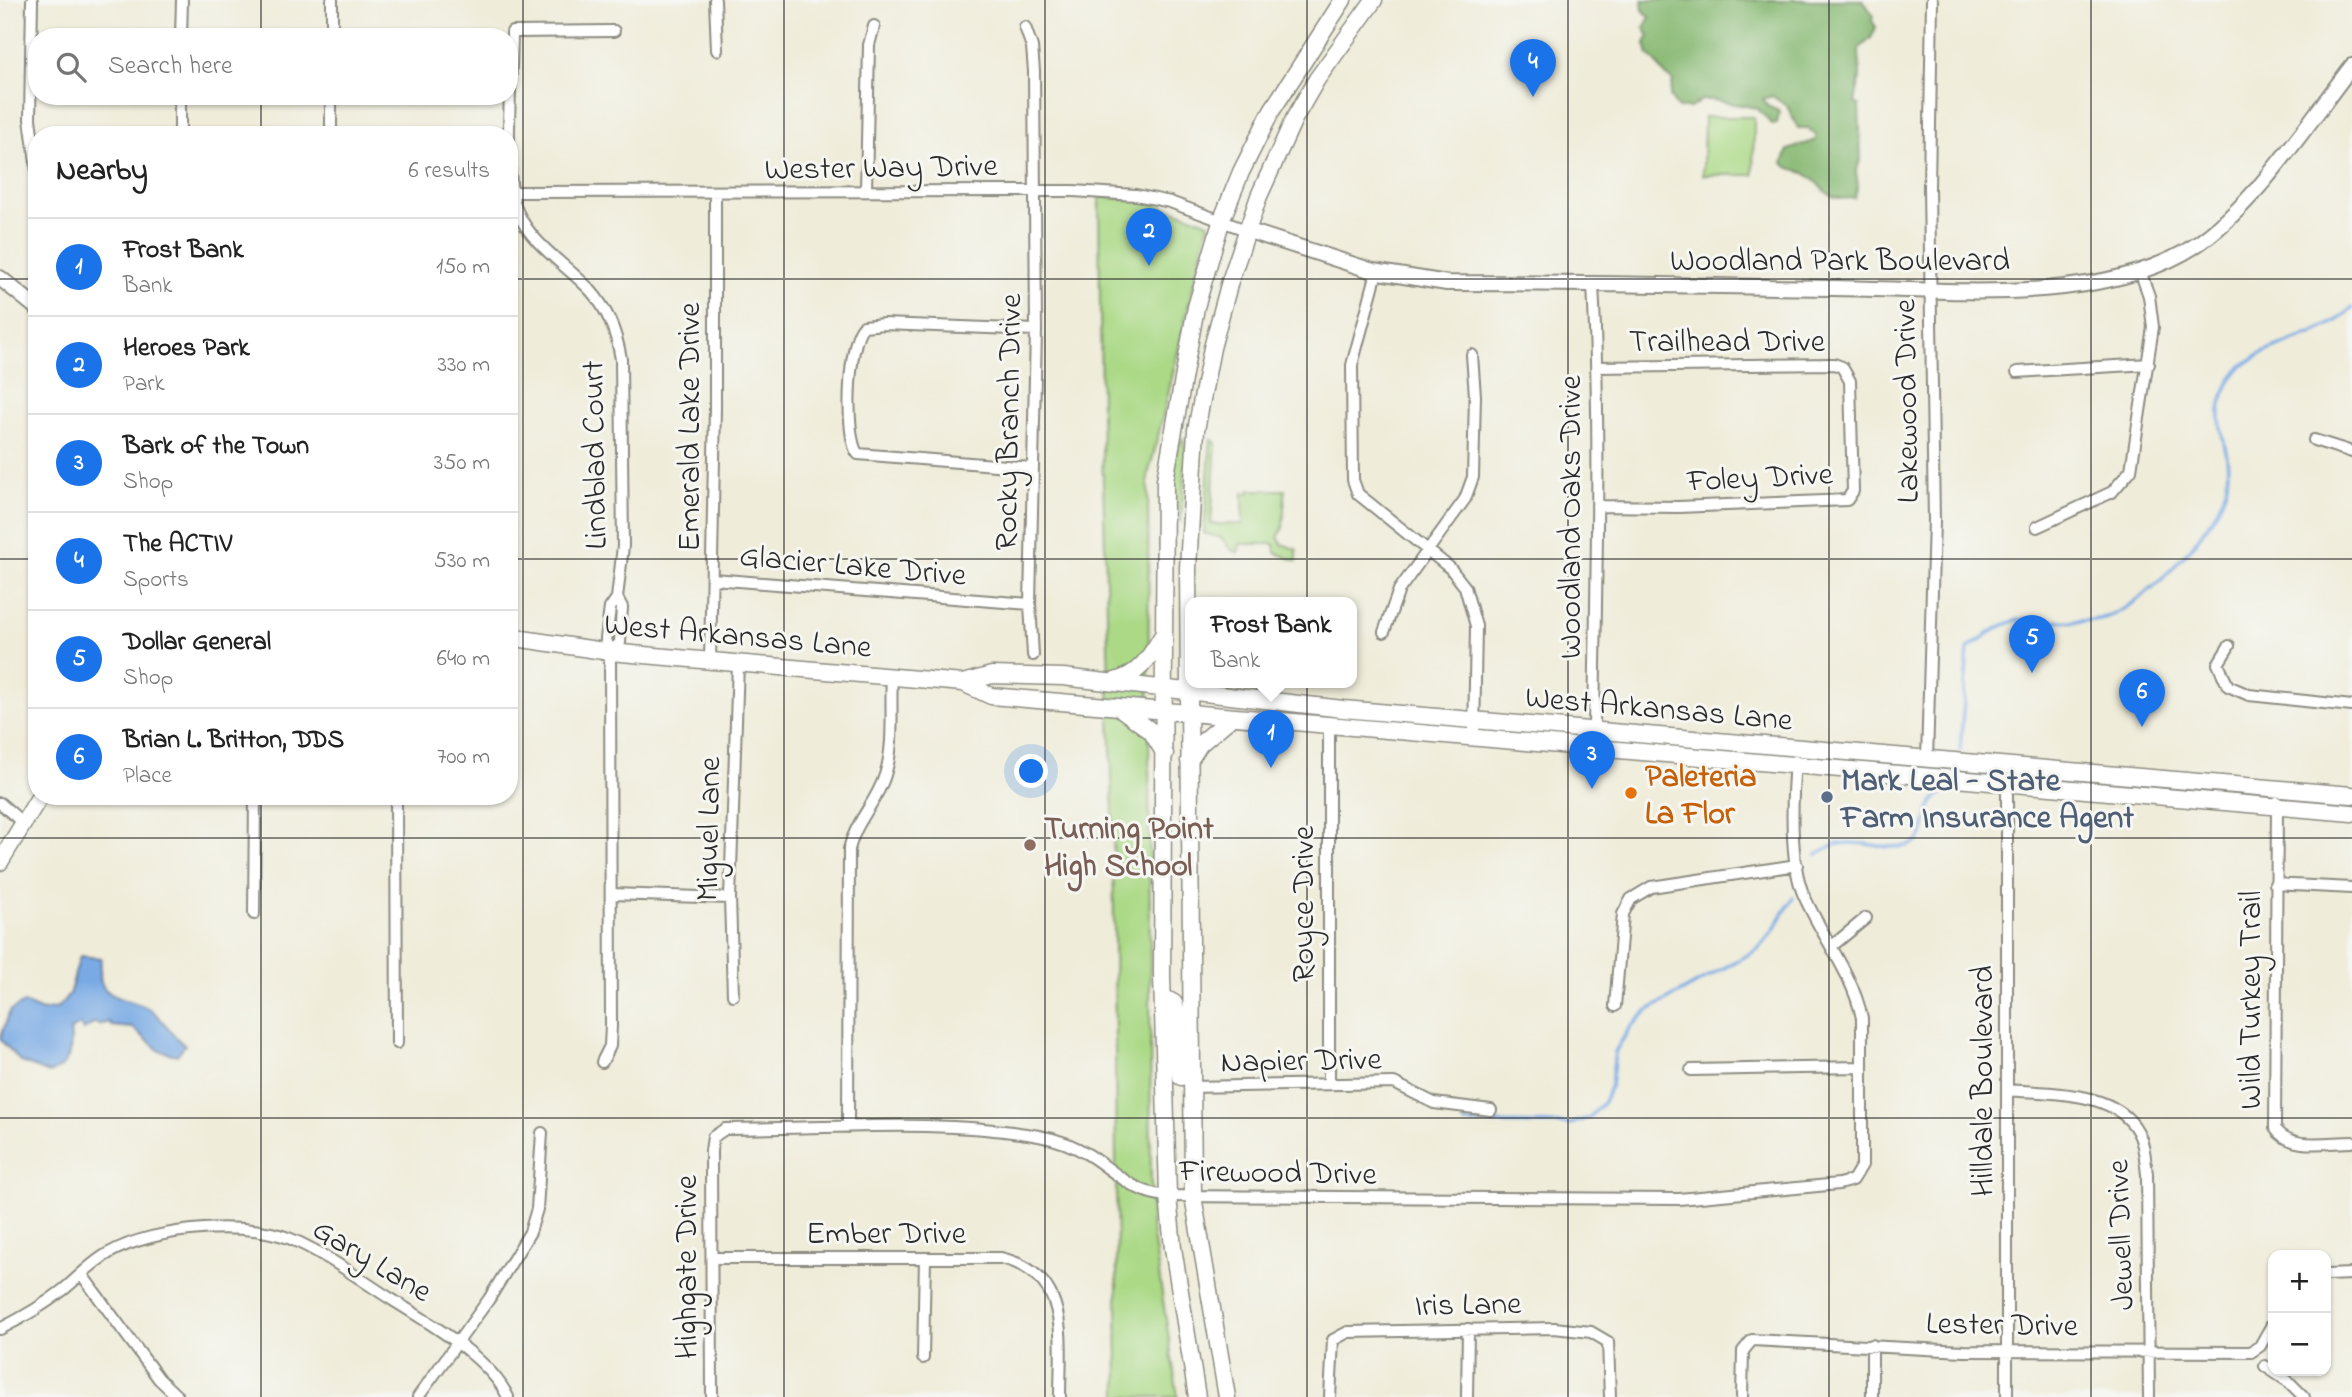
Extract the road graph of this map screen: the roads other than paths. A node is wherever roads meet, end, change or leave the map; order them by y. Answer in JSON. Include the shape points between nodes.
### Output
{"nodes":[{"id":1,"x":32,"y":0,"type":"edge"},
{"id":2,"x":182,"y":0,"type":"edge"},
{"id":3,"x":332,"y":0,"type":"edge"},
{"id":4,"x":715,"y":0,"type":"edge"},
{"id":5,"x":1343,"y":0,"type":"edge"},
{"id":6,"x":1374,"y":0,"type":"edge"},
{"id":7,"x":1932,"y":0,"type":"edge"},
{"id":8,"x":874,"y":26,"type":"dead end"},
{"id":9,"x":1025,"y":27,"type":"dead end"},
{"id":10,"x":32,"y":28,"type":"edge"},
{"id":11,"x":181,"y":28,"type":"edge"},
{"id":12,"x":332,"y":28,"type":"edge"},
{"id":13,"x":614,"y":31,"type":"dead end"},
{"id":14,"x":518,"y":32,"type":"edge"},
{"id":15,"x":717,"y":50,"type":"dead end"},
{"id":16,"x":2352,"y":66,"type":"edge"},
{"id":17,"x":30,"y":105,"type":"edge"},
{"id":18,"x":180,"y":105,"type":"edge"},
{"id":19,"x":331,"y":105,"type":"edge"},
{"id":20,"x":512,"y":105,"type":"edge"},
{"id":21,"x":31,"y":126,"type":"edge"},
{"id":22,"x":180,"y":126,"type":"edge"},
{"id":23,"x":331,"y":126,"type":"edge"},
{"id":24,"x":512,"y":126,"type":"edge"},
{"id":25,"x":866,"y":191,"type":"junction"},
{"id":26,"x":1035,"y":191,"type":"junction"},
{"id":27,"x":518,"y":192,"type":"edge"},
{"id":28,"x":715,"y":194,"type":"junction"},
{"id":29,"x":518,"y":214,"type":"edge"},
{"id":30,"x":1222,"y":219,"type":"junction"},
{"id":31,"x":1245,"y":230,"type":"junction"},
{"id":32,"x":2140,"y":271,"type":"junction"},
{"id":33,"x":1377,"y":272,"type":"junction"},
{"id":34,"x":0,"y":278,"type":"edge"},
{"id":35,"x":1593,"y":285,"type":"junction"},
{"id":36,"x":1930,"y":288,"type":"junction"},
{"id":37,"x":28,"y":301,"type":"edge"},
{"id":38,"x":1036,"y":330,"type":"junction"},
{"id":39,"x":1472,"y":355,"type":"dead end"},
{"id":40,"x":2149,"y":364,"type":"junction"},
{"id":41,"x":1597,"y":367,"type":"junction"},
{"id":42,"x":2017,"y":372,"type":"dead end"},
{"id":43,"x":1851,"y":421,"type":"joint"},
{"id":44,"x":1173,"y":423,"type":"junction"},
{"id":45,"x":1196,"y":430,"type":"junction"},
{"id":46,"x":2314,"y":440,"type":"dead end"},
{"id":47,"x":2352,"y":452,"type":"edge"},
{"id":48,"x":1032,"y":468,"type":"junction"},
{"id":49,"x":1597,"y":506,"type":"junction"},
{"id":50,"x":2037,"y":527,"type":"dead end"},
{"id":51,"x":1427,"y":550,"type":"junction"},
{"id":52,"x":713,"y":579,"type":"junction"},
{"id":53,"x":1189,"y":597,"type":"edge"},
{"id":54,"x":1030,"y":604,"type":"junction"},
{"id":55,"x":1384,"y":632,"type":"dead end"},
{"id":56,"x":1164,"y":633,"type":"junction"},
{"id":57,"x":518,"y":638,"type":"edge"},
{"id":58,"x":2229,"y":646,"type":"dead end"},
{"id":59,"x":610,"y":652,"type":"junction"},
{"id":60,"x":1033,"y":654,"type":"dead end"},
{"id":61,"x":710,"y":661,"type":"junction"},
{"id":62,"x":738,"y":663,"type":"junction"},
{"id":63,"x":892,"y":676,"type":"junction"},
{"id":64,"x":1111,"y":682,"type":"junction"},
{"id":65,"x":963,"y":683,"type":"junction"},
{"id":66,"x":1188,"y":688,"type":"edge"},
{"id":67,"x":1223,"y":688,"type":"edge"},
{"id":68,"x":1165,"y":689,"type":"junction"},
{"id":69,"x":1188,"y":693,"type":"junction"},
{"id":70,"x":1235,"y":696,"type":"junction"},
{"id":71,"x":1111,"y":705,"type":"junction"},
{"id":72,"x":2352,"y":706,"type":"edge"},
{"id":73,"x":1165,"y":710,"type":"junction"},
{"id":74,"x":1189,"y":713,"type":"junction"},
{"id":75,"x":1402,"y":713,"type":"junction"},
{"id":76,"x":1232,"y":717,"type":"junction"},
{"id":77,"x":1474,"y":719,"type":"junction"},
{"id":78,"x":1329,"y":726,"type":"junction"},
{"id":79,"x":1594,"y":729,"type":"junction"},
{"id":80,"x":1401,"y":731,"type":"junction"},
{"id":81,"x":1474,"y":737,"type":"junction"},
{"id":82,"x":1599,"y":748,"type":"junction"},
{"id":83,"x":1797,"y":748,"type":"junction"},
{"id":84,"x":1165,"y":754,"type":"junction"},
{"id":85,"x":1927,"y":759,"type":"junction"},
{"id":86,"x":1189,"y":761,"type":"junction"},
{"id":87,"x":1795,"y":765,"type":"junction"},
{"id":88,"x":2007,"y":765,"type":"junction"},
{"id":89,"x":2007,"y":783,"type":"junction"},
{"id":90,"x":2277,"y":789,"type":"junction"},
{"id":91,"x":2352,"y":795,"type":"edge"},
{"id":92,"x":0,"y":803,"type":"edge"},
{"id":93,"x":34,"y":805,"type":"edge"},
{"id":94,"x":255,"y":805,"type":"edge"},
{"id":95,"x":396,"y":805,"type":"edge"},
{"id":96,"x":2277,"y":807,"type":"junction"},
{"id":97,"x":2352,"y":813,"type":"edge"},
{"id":98,"x":23,"y":823,"type":"junction"},
{"id":99,"x":0,"y":862,"type":"edge"},
{"id":100,"x":1797,"y":865,"type":"junction"},
{"id":101,"x":2275,"y":884,"type":"junction"},
{"id":102,"x":2352,"y":888,"type":"edge"},
{"id":103,"x":612,"y":894,"type":"junction"},
{"id":104,"x":730,"y":898,"type":"junction"},
{"id":105,"x":254,"y":914,"type":"dead end"},
{"id":106,"x":1866,"y":918,"type":"dead end"},
{"id":107,"x":1832,"y":946,"type":"junction"},
{"id":108,"x":733,"y":995,"type":"dead end"},
{"id":109,"x":1163,"y":997,"type":"junction"},
{"id":110,"x":1615,"y":1006,"type":"dead end"},
{"id":111,"x":397,"y":1043,"type":"dead end"},
{"id":112,"x":602,"y":1062,"type":"dead end"},
{"id":113,"x":1862,"y":1067,"type":"junction"},
{"id":114,"x":1691,"y":1070,"type":"dead end"},
{"id":115,"x":1329,"y":1083,"type":"junction"},
{"id":116,"x":1190,"y":1087,"type":"junction"},
{"id":117,"x":2007,"y":1090,"type":"junction"},
{"id":118,"x":1491,"y":1110,"type":"dead end"},
{"id":119,"x":848,"y":1127,"type":"junction"},
{"id":120,"x":542,"y":1133,"type":"dead end"},
{"id":121,"x":713,"y":1137,"type":"joint"},
{"id":122,"x":2352,"y":1142,"type":"edge"},
{"id":123,"x":1168,"y":1196,"type":"junction"},
{"id":124,"x":1193,"y":1196,"type":"junction"},
{"id":125,"x":712,"y":1258,"type":"junction"},
{"id":126,"x":925,"y":1258,"type":"junction"},
{"id":127,"x":2352,"y":1274,"type":"edge"},
{"id":128,"x":82,"y":1275,"type":"junction"},
{"id":129,"x":2331,"y":1275,"type":"edge"},
{"id":130,"x":0,"y":1329,"type":"edge"},
{"id":131,"x":1468,"y":1329,"type":"junction"},
{"id":132,"x":2268,"y":1332,"type":"edge"},
{"id":133,"x":457,"y":1345,"type":"junction"},
{"id":134,"x":1872,"y":1345,"type":"junction"},
{"id":135,"x":2007,"y":1351,"type":"junction"},
{"id":136,"x":2148,"y":1351,"type":"junction"},
{"id":137,"x":923,"y":1358,"type":"dead end"},
{"id":138,"x":2265,"y":1366,"type":"dead end"},
{"id":139,"x":178,"y":1397,"type":"edge"},
{"id":140,"x":418,"y":1397,"type":"edge"},
{"id":141,"x":508,"y":1397,"type":"edge"},
{"id":142,"x":712,"y":1397,"type":"edge"},
{"id":143,"x":1060,"y":1397,"type":"edge"},
{"id":144,"x":1197,"y":1397,"type":"edge"},
{"id":145,"x":1227,"y":1397,"type":"edge"},
{"id":146,"x":1330,"y":1397,"type":"edge"},
{"id":147,"x":1467,"y":1397,"type":"edge"},
{"id":148,"x":1610,"y":1397,"type":"edge"},
{"id":149,"x":1742,"y":1397,"type":"edge"},
{"id":150,"x":1872,"y":1397,"type":"edge"},
{"id":151,"x":2007,"y":1397,"type":"edge"},
{"id":152,"x":2149,"y":1397,"type":"edge"},
{"id":153,"x":2304,"y":1397,"type":"edge"}],
"edges":[{"from":1,"to":10,"type":"street"},
{"from":2,"to":11,"type":"street"},
{"from":3,"to":12,"type":"street"},
{"from":4,"to":15,"type":"street"},
{"from":5,"to":30,"type":"main road","via":[[1272,110]]},
{"from":6,"to":31,"type":"main road","via":[[1294,119]]},
{"from":7,"to":36,"type":"street","name":"Lakewood Drive"},
{"from":8,"to":25,"type":"street","via":[[869,45]]},
{"from":9,"to":26,"type":"street","name":"Rocky Branch Drive","via":[[1034,71]]},
{"from":13,"to":14,"type":"street","name":"Lindblad Court"},
{"from":16,"to":32,"type":"street","name":"Woodland Park Boulevard","via":[[2236,214],[2181,254]]},
{"from":17,"to":21,"type":"street"},
{"from":18,"to":22,"type":"street"},
{"from":19,"to":23,"type":"street"},
{"from":20,"to":24,"type":"street","name":"Lindblad Court"},
{"from":25,"to":26,"type":"street","name":"Wester Way Drive"},
{"from":25,"to":28,"type":"street","name":"Wester Way Drive"},
{"from":26,"to":30,"type":"street","name":"Wester Way Drive","via":[[1136,195]]},
{"from":26,"to":38,"type":"street","name":"Rocky Branch Drive"},
{"from":27,"to":28,"type":"street","name":"Wester Way Drive"},
{"from":28,"to":52,"type":"street","name":"Emerald Lake Drive"},
{"from":29,"to":59,"type":"street","name":"Lindblad Court","via":[[531,234],[592,292],[617,338],[623,397],[623,546],[617,598],[622,607],[620,643]]},
{"from":30,"to":31,"type":"street","name":"Wester Way Drive"},
{"from":30,"to":44,"type":"main road","via":[[1196,307]]},
{"from":31,"to":33,"type":"street","name":"Woodland Park Boulevard"},
{"from":31,"to":45,"type":"main road","via":[[1212,348]]},
{"from":32,"to":36,"type":"street","name":"Woodland Park Boulevard","via":[[2061,287]]},
{"from":32,"to":40,"type":"street","via":[[2152,309]]},
{"from":33,"to":35,"type":"street","name":"Woodland Park Boulevard","via":[[1447,283]]},
{"from":33,"to":51,"type":"street","via":[[1352,365],[1353,480],[1358,494]]},
{"from":34,"to":37,"type":"street"},
{"from":35,"to":36,"type":"street","name":"Woodland Park Boulevard"},
{"from":35,"to":41,"type":"street","name":"Woodland Oaks Drive"},
{"from":36,"to":85,"type":"street","name":"Lakewood Drive","via":[[1934,521]]},
{"from":38,"to":48,"type":"street","name":"Rocky Branch Drive"},
{"from":38,"to":48,"type":"street","via":[[861,327],[854,341],[850,383],[852,442],[858,454]]},
{"from":39,"to":51,"type":"street","via":[[1472,477],[1465,499]]},
{"from":40,"to":42,"type":"street"},
{"from":40,"to":50,"type":"street","via":[[2131,470],[2112,492]]},
{"from":41,"to":43,"type":"street","name":"Trailhead Drive","via":[[1834,364],[1842,367],[1850,381]]},
{"from":41,"to":49,"type":"street","name":"Woodland Oaks Drive"},
{"from":43,"to":49,"type":"street","name":"Foley Drive","via":[[1853,491],[1847,500],[1678,508]]},
{"from":44,"to":45,"type":"main road"},
{"from":44,"to":56,"type":"main road","via":[[1163,528]]},
{"from":45,"to":53,"type":"main road"},
{"from":46,"to":47,"type":"street"},
{"from":48,"to":54,"type":"street","name":"Rocky Branch Drive"},
{"from":49,"to":79,"type":"street","name":"Woodland Oaks Drive"},
{"from":51,"to":55,"type":"street","via":[[1399,590]]},
{"from":51,"to":77,"type":"street","via":[[1450,568],[1472,606],[1476,626]]},
{"from":52,"to":54,"type":"street","name":"Glacier Lake Drive"},
{"from":52,"to":61,"type":"street","name":"Emerald Lake Drive"},
{"from":54,"to":60,"type":"street","name":"Rocky Branch Drive"},
{"from":56,"to":64,"type":"main road","via":[[1139,669]]},
{"from":56,"to":68,"type":"main road"},
{"from":57,"to":59,"type":"main road","name":"West Arkansas Lane"},
{"from":58,"to":72,"type":"street","via":[[2218,664],[2228,686],[2249,695]]},
{"from":59,"to":61,"type":"main road","name":"West Arkansas Lane"},
{"from":59,"to":103,"type":"street","name":"Lindblad Court"},
{"from":61,"to":62,"type":"main road","name":"West Arkansas Lane"},
{"from":62,"to":63,"type":"main road","name":"West Arkansas Lane"},
{"from":62,"to":104,"type":"street","name":"Miguel Lane"},
{"from":63,"to":65,"type":"main road","name":"West Arkansas Lane"},
{"from":63,"to":119,"type":"street","via":[[886,773],[854,829],[849,849]]},
{"from":64,"to":65,"type":"main road","name":"West Arkansas Lane","via":[[992,675]]},
{"from":64,"to":68,"type":"main road","name":"West Arkansas Lane"},
{"from":65,"to":71,"type":"main road","name":"West Arkansas Lane","via":[[991,696]]},
{"from":66,"to":69,"type":"main road"},
{"from":67,"to":70,"type":"main road"},
{"from":68,"to":69,"type":"main road","name":"West Arkansas Lane"},
{"from":68,"to":73,"type":"main road"},
{"from":69,"to":70,"type":"main road","name":"West Arkansas Lane"},
{"from":69,"to":74,"type":"main road"},
{"from":70,"to":75,"type":"main road","name":"West Arkansas Lane"},
{"from":71,"to":73,"type":"main road","name":"West Arkansas Lane"},
{"from":71,"to":84,"type":"main road","via":[[1143,723]]},
{"from":73,"to":74,"type":"main road","name":"West Arkansas Lane"},
{"from":73,"to":84,"type":"main road"},
{"from":74,"to":76,"type":"main road","name":"West Arkansas Lane"},
{"from":74,"to":86,"type":"main road"},
{"from":75,"to":77,"type":"main road","name":"West Arkansas Lane"},
{"from":75,"to":80,"type":"main road"},
{"from":76,"to":78,"type":"main road","name":"West Arkansas Lane"},
{"from":76,"to":86,"type":"main road","via":[[1200,744]]},
{"from":77,"to":79,"type":"main road","name":"West Arkansas Lane"},
{"from":77,"to":81,"type":"street"},
{"from":78,"to":80,"type":"main road","name":"West Arkansas Lane"},
{"from":78,"to":115,"type":"street","name":"Royce Drive"},
{"from":79,"to":82,"type":"street","name":"Woodland Oaks Drive"},
{"from":79,"to":83,"type":"main road","name":"West Arkansas Lane"},
{"from":80,"to":81,"type":"main road","name":"West Arkansas Lane"},
{"from":81,"to":82,"type":"main road","name":"West Arkansas Lane"},
{"from":82,"to":87,"type":"main road","name":"West Arkansas Lane"},
{"from":83,"to":85,"type":"main road","name":"West Arkansas Lane"},
{"from":83,"to":87,"type":"street"},
{"from":84,"to":109,"type":"main road"},
{"from":85,"to":88,"type":"main road","name":"West Arkansas Lane"},
{"from":86,"to":116,"type":"main road"},
{"from":87,"to":89,"type":"main road","name":"West Arkansas Lane"},
{"from":87,"to":100,"type":"street"},
{"from":88,"to":89,"type":"street","name":"Hilldale Boulevard"},
{"from":88,"to":90,"type":"main road","name":"West Arkansas Lane"},
{"from":89,"to":96,"type":"main road","name":"West Arkansas Lane"},
{"from":89,"to":117,"type":"street","name":"Hilldale Boulevard"},
{"from":90,"to":91,"type":"main road","name":"West Arkansas Lane"},
{"from":90,"to":96,"type":"street","name":"Wild Turkey Trail"},
{"from":92,"to":98,"type":"street"},
{"from":93,"to":98,"type":"main road"},
{"from":94,"to":105,"type":"street"},
{"from":95,"to":111,"type":"street"},
{"from":96,"to":97,"type":"main road","name":"West Arkansas Lane"},
{"from":96,"to":101,"type":"street","name":"Wild Turkey Trail"},
{"from":98,"to":99,"type":"main road"},
{"from":100,"to":107,"type":"street","via":[[1801,888]]},
{"from":100,"to":110,"type":"street","via":[[1651,887],[1630,899],[1623,914]]},
{"from":101,"to":102,"type":"street"},
{"from":101,"to":122,"type":"street","name":"Wild Turkey Trail","via":[[2275,1128],[2281,1137],[2296,1142]]},
{"from":103,"to":104,"type":"street"},
{"from":103,"to":112,"type":"street","name":"Lindblad Court","via":[[610,1046]]},
{"from":104,"to":108,"type":"street","name":"Miguel Lane"},
{"from":106,"to":107,"type":"street"},
{"from":107,"to":113,"type":"street","via":[[1857,995]]},
{"from":109,"to":116,"type":"main road","via":[[1174,1003],[1177,1013],[1180,1069]]},
{"from":109,"to":123,"type":"main road"},
{"from":113,"to":114,"type":"street"},
{"from":113,"to":124,"type":"street","name":"Firewood Drive","via":[[1862,1166],[1853,1180],[1839,1184],[1679,1199]]},
{"from":115,"to":116,"type":"street","name":"Napier Drive"},
{"from":115,"to":118,"type":"street","name":"Napier Drive","via":[[1394,1083],[1434,1103]]},
{"from":116,"to":124,"type":"main road"},
{"from":117,"to":135,"type":"street","name":"Hilldale Boulevard"},
{"from":117,"to":136,"type":"street","name":"Jewell Drive","via":[[2101,1102],[2128,1119],[2138,1132],[2147,1174]]},
{"from":119,"to":121,"type":"street","name":"Firewood Drive","via":[[724,1129]]},
{"from":119,"to":123,"type":"street","name":"Firewood Drive","via":[[1042,1137],[1088,1154],[1129,1185]]},
{"from":120,"to":133,"type":"street","via":[[535,1220]]},
{"from":121,"to":125,"type":"street","name":"Highgate Drive"},
{"from":123,"to":124,"type":"street","name":"Firewood Drive"},
{"from":123,"to":144,"type":"main road"},
{"from":124,"to":145,"type":"main road"},
{"from":125,"to":126,"type":"street","name":"Ember Drive"},
{"from":125,"to":142,"type":"street","name":"Highgate Drive"},
{"from":126,"to":137,"type":"street"},
{"from":126,"to":143,"type":"street","name":"Ember Drive","via":[[1001,1258],[1019,1262],[1035,1273],[1057,1306]]},
{"from":127,"to":129,"type":"street"},
{"from":128,"to":130,"type":"street","name":"Gary Lane"},
{"from":128,"to":133,"type":"street","name":"Gary Lane","via":[[108,1253],[176,1233],[232,1228],[274,1234],[299,1242]]},
{"from":128,"to":139,"type":"street","via":[[159,1379]]},
{"from":131,"to":146,"type":"street","name":"Iris Lane","via":[[1360,1331],[1338,1336],[1331,1350]]},
{"from":131,"to":147,"type":"street"},
{"from":131,"to":148,"type":"street","name":"Iris Lane","via":[[1554,1328],[1599,1335],[1609,1345]]},
{"from":132,"to":136,"type":"street","name":"Lester Drive","via":[[2251,1352]]},
{"from":133,"to":140,"type":"street"},
{"from":133,"to":141,"type":"street","name":"Gary Lane","via":[[481,1362]]},
{"from":134,"to":135,"type":"street","name":"Lester Drive"},
{"from":134,"to":149,"type":"street","name":"Lester Drive","via":[[1752,1340],[1743,1351]]},
{"from":134,"to":150,"type":"street"},
{"from":135,"to":136,"type":"street","name":"Lester Drive"},
{"from":135,"to":151,"type":"street","name":"Hilldale Boulevard"},
{"from":136,"to":152,"type":"street","name":"Jewell Drive"},
{"from":138,"to":153,"type":"street"}]}
